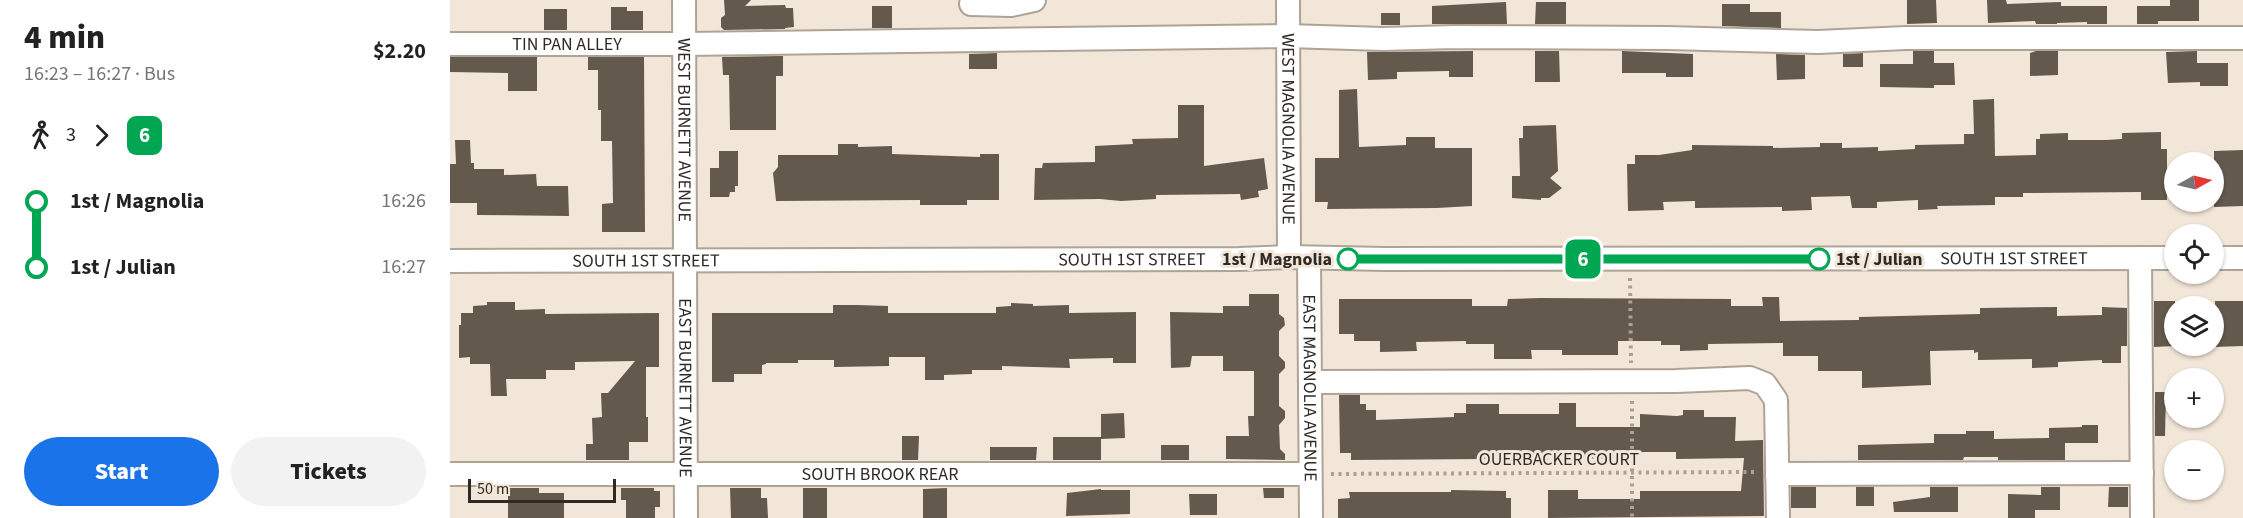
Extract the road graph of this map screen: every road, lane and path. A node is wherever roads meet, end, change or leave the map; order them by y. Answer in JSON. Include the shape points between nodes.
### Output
{"nodes":[{"id":1,"x":684,"y":0,"type":"edge"},
{"id":2,"x":1288,"y":0,"type":"edge"},
{"id":3,"x":1025,"y":2,"type":"edge"},
{"id":4,"x":971,"y":4,"type":"dead end"},
{"id":5,"x":1288,"y":36,"type":"junction"},
{"id":6,"x":2243,"y":38,"type":"edge"},
{"id":7,"x":1018,"y":40,"type":"junction"},
{"id":8,"x":450,"y":44,"type":"edge"},
{"id":9,"x":684,"y":44,"type":"junction"},
{"id":10,"x":1299,"y":257,"type":"junction"},
{"id":11,"x":2140,"y":258,"type":"junction"},
{"id":12,"x":2164,"y":258,"type":"edge"},
{"id":13,"x":2224,"y":258,"type":"edge"},
{"id":14,"x":2243,"y":258,"type":"edge"},
{"id":15,"x":686,"y":260,"type":"junction"},
{"id":16,"x":450,"y":261,"type":"edge"},
{"id":17,"x":1310,"y":382,"type":"junction"},
{"id":18,"x":686,"y":473,"type":"junction"},
{"id":19,"x":1341,"y":473,"type":"dead end"},
{"id":20,"x":1777,"y":473,"type":"junction"},
{"id":21,"x":2142,"y":473,"type":"junction"},
{"id":22,"x":450,"y":474,"type":"edge"},
{"id":23,"x":1310,"y":474,"type":"junction"},
{"id":24,"x":686,"y":518,"type":"edge"},
{"id":25,"x":1311,"y":518,"type":"edge"},
{"id":26,"x":1778,"y":518,"type":"edge"},
{"id":27,"x":2142,"y":518,"type":"edge"}],
"edges":[{"from":1,"to":9,"type":"street","name":"WEST BURNETT AVENUE"},
{"from":2,"to":5,"type":"street","name":"WEST MAGNOLIA AVENUE"},
{"from":3,"to":4,"type":"street"},
{"from":3,"to":7,"type":"street"},
{"from":5,"to":6,"type":"street","name":"TIN PAN ALLEY","via":[[1818,42],[1906,38]]},
{"from":5,"to":7,"type":"street","name":"TIN PAN ALLEY"},
{"from":5,"to":10,"type":"street","name":"WEST MAGNOLIA AVENUE"},
{"from":7,"to":9,"type":"street","name":"TIN PAN ALLEY"},
{"from":8,"to":9,"type":"street","name":"TIN PAN ALLEY"},
{"from":9,"to":15,"type":"street","name":"WEST BURNETT AVENUE"},
{"from":10,"to":11,"type":"street","name":"SOUTH 1ST STREET"},
{"from":10,"to":15,"type":"street","name":"SOUTH 1ST STREET"},
{"from":10,"to":17,"type":"street","name":"EAST MAGNOLIA AVENUE"},
{"from":11,"to":12,"type":"street","name":"SOUTH 1ST STREET"},
{"from":11,"to":21,"type":"street"},
{"from":13,"to":14,"type":"street"},
{"from":15,"to":16,"type":"street","name":"SOUTH 1ST STREET"},
{"from":15,"to":18,"type":"street","name":"EAST BURNETT AVENUE"},
{"from":17,"to":20,"type":"street","via":[[1750,378],[1765,384],[1776,400]]},
{"from":17,"to":23,"type":"street","name":"EAST MAGNOLIA AVENUE"},
{"from":18,"to":22,"type":"street","name":"SOUTH BROOK REAR"},
{"from":18,"to":23,"type":"street","name":"SOUTH BROOK REAR"},
{"from":18,"to":24,"type":"street","name":"EAST BURNETT AVENUE"},
{"from":19,"to":20,"type":"path","name":"OUERBACKER COURT"},
{"from":20,"to":21,"type":"street"},
{"from":20,"to":26,"type":"street"},
{"from":21,"to":27,"type":"street"},
{"from":23,"to":25,"type":"street","name":"EAST MAGNOLIA AVENUE"}]}
